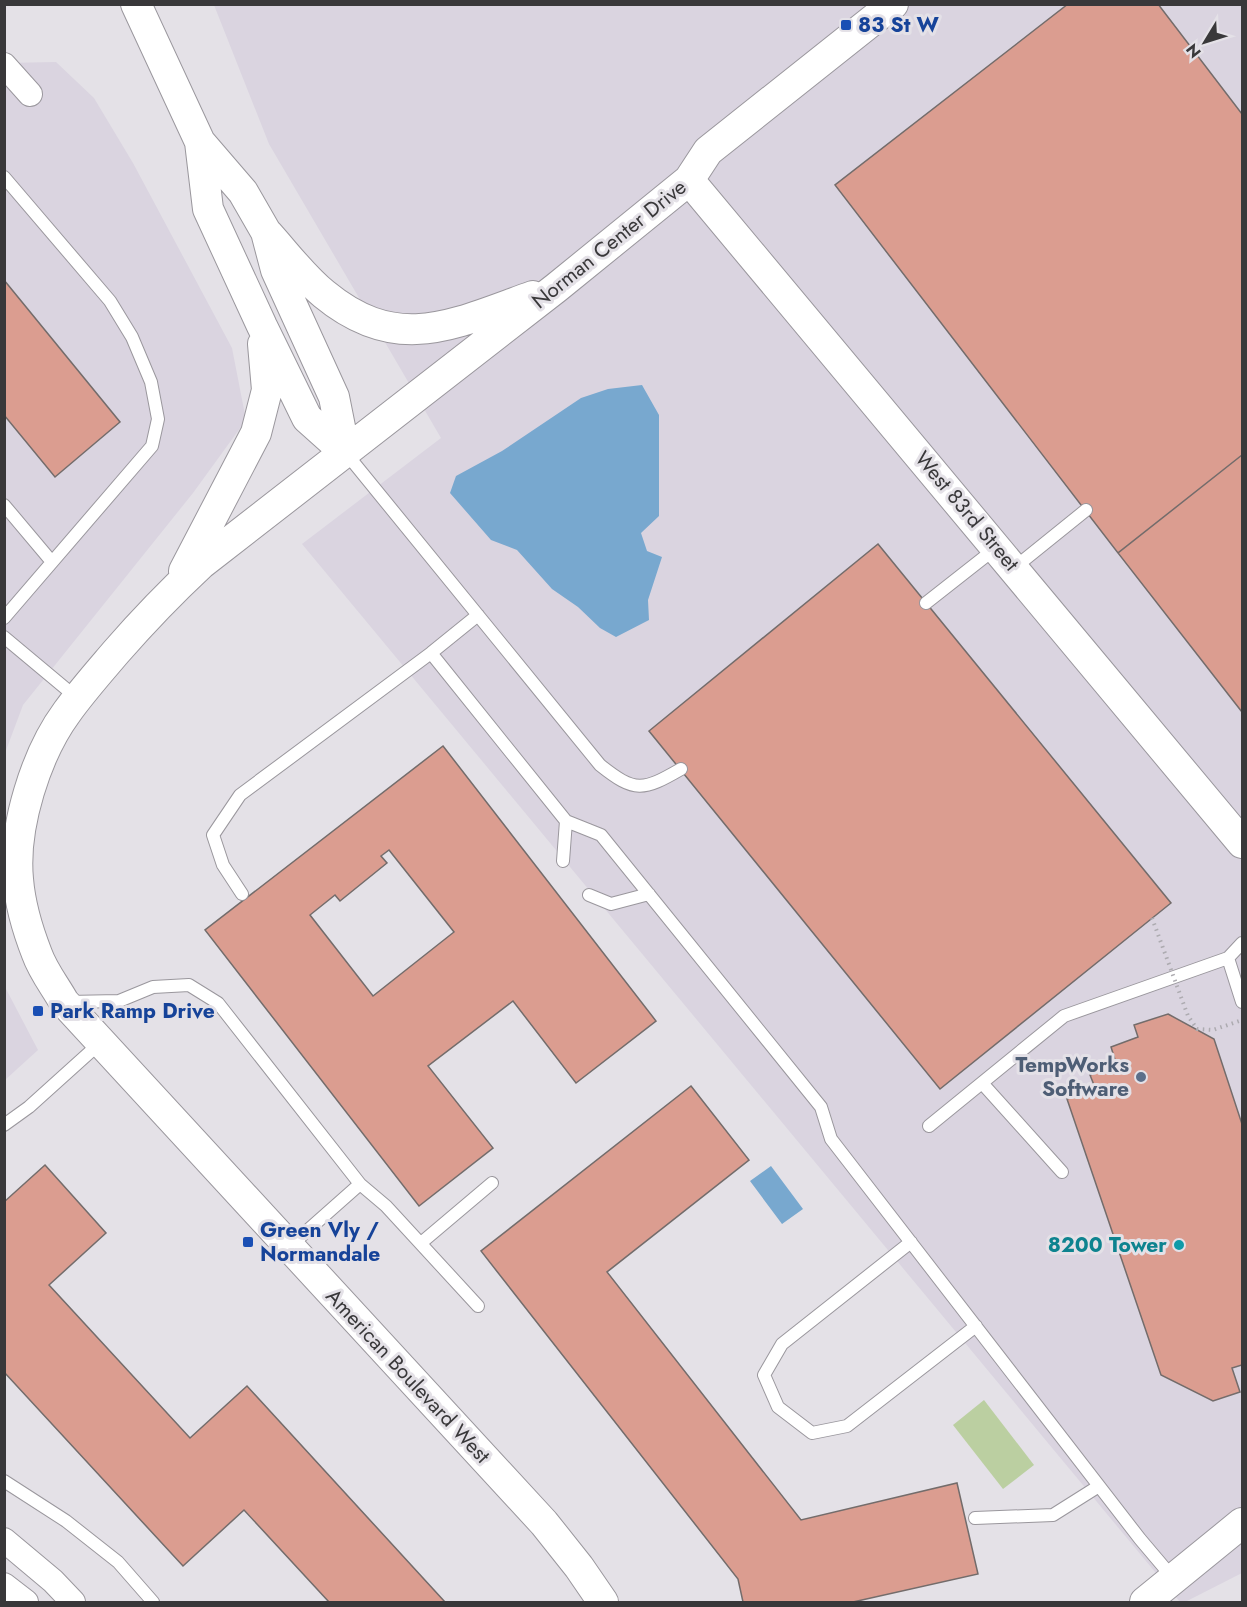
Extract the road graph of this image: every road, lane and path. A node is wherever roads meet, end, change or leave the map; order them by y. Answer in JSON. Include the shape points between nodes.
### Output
{"nodes":[{"id":1,"x":136,"y":4,"type":"edge"},
{"id":2,"x":893,"y":4,"type":"edge"},
{"id":3,"x":4,"y":65,"type":"edge"},
{"id":4,"x":30,"y":94,"type":"dead end"},
{"id":5,"x":200,"y":142,"type":"junction"},
{"id":6,"x":4,"y":177,"type":"edge"},
{"id":7,"x":689,"y":180,"type":"junction"},
{"id":8,"x":266,"y":232,"type":"junction"},
{"id":9,"x":556,"y":288,"type":"junction"},
{"id":10,"x":262,"y":326,"type":"junction"},
{"id":11,"x":345,"y":452,"type":"junction"},
{"id":12,"x":4,"y":505,"type":"edge"},
{"id":13,"x":1086,"y":510,"type":"dead end"},
{"id":14,"x":1006,"y":557,"type":"junction"},
{"id":15,"x":52,"y":562,"type":"junction"},
{"id":16,"x":175,"y":588,"type":"junction"},
{"id":17,"x":927,"y":603,"type":"dead end"},
{"id":18,"x":478,"y":615,"type":"junction"},
{"id":19,"x":4,"y":618,"type":"edge"},
{"id":20,"x":6,"y":642,"type":"edge"},
{"id":21,"x":431,"y":653,"type":"junction"},
{"id":22,"x":78,"y":698,"type":"junction"},
{"id":23,"x":681,"y":769,"type":"dead end"},
{"id":24,"x":566,"y":821,"type":"junction"},
{"id":25,"x":1242,"y":843,"type":"edge"},
{"id":26,"x":563,"y":861,"type":"dead end"},
{"id":27,"x":242,"y":894,"type":"dead end"},
{"id":28,"x":648,"y":894,"type":"junction"},
{"id":29,"x":589,"y":895,"type":"dead end"},
{"id":30,"x":1152,"y":918,"type":"dead end"},
{"id":31,"x":1242,"y":943,"type":"edge"},
{"id":32,"x":1228,"y":958,"type":"junction"},
{"id":33,"x":64,"y":1002,"type":"junction"},
{"id":34,"x":1242,"y":1002,"type":"edge"},
{"id":35,"x":1242,"y":1020,"type":"edge"},
{"id":36,"x":100,"y":1043,"type":"junction"},
{"id":37,"x":982,"y":1083,"type":"junction"},
{"id":38,"x":4,"y":1125,"type":"edge"},
{"id":39,"x":929,"y":1126,"type":"dead end"},
{"id":40,"x":1062,"y":1172,"type":"dead end"},
{"id":41,"x":492,"y":1183,"type":"dead end"},
{"id":42,"x":360,"y":1184,"type":"junction"},
{"id":43,"x":911,"y":1242,"type":"junction"},
{"id":44,"x":421,"y":1243,"type":"junction"},
{"id":45,"x":289,"y":1246,"type":"junction"},
{"id":46,"x":478,"y":1306,"type":"dead end"},
{"id":47,"x":975,"y":1326,"type":"junction"},
{"id":48,"x":4,"y":1481,"type":"edge"},
{"id":49,"x":1100,"y":1486,"type":"junction"},
{"id":50,"x":975,"y":1518,"type":"dead end"},
{"id":51,"x":1242,"y":1523,"type":"edge"},
{"id":52,"x":4,"y":1540,"type":"edge"},
{"id":53,"x":1174,"y":1579,"type":"junction"},
{"id":54,"x":4,"y":1585,"type":"edge"},
{"id":55,"x":26,"y":1602,"type":"edge"},
{"id":56,"x":73,"y":1602,"type":"edge"},
{"id":57,"x":153,"y":1602,"type":"edge"},
{"id":58,"x":603,"y":1602,"type":"edge"},
{"id":59,"x":1145,"y":1602,"type":"edge"}],
"edges":[{"from":1,"to":5,"type":"street"},
{"from":2,"to":7,"type":"street","name":"Norman Center Drive","via":[[708,151]]},
{"from":3,"to":4,"type":"street"},
{"from":5,"to":8,"type":"street","via":[[243,192]]},
{"from":5,"to":10,"type":"street","via":[[208,209]]},
{"from":6,"to":15,"type":"lane","via":[[116,310],[152,382],[158,419],[152,446]]},
{"from":7,"to":9,"type":"street","name":"Norman Center Drive"},
{"from":7,"to":14,"type":"street","name":"West 83rd Street"},
{"from":8,"to":9,"type":"street","via":[[323,293],[369,323],[393,329],[451,325]]},
{"from":8,"to":11,"type":"street","via":[[276,270],[334,397]]},
{"from":9,"to":11,"type":"street","name":"Norman Center Drive"},
{"from":10,"to":11,"type":"street","via":[[307,418]]},
{"from":10,"to":16,"type":"street","via":[[267,390],[256,433]]},
{"from":11,"to":16,"type":"street","name":"American Boulevard West"},
{"from":11,"to":18,"type":"lane"},
{"from":12,"to":15,"type":"lane"},
{"from":13,"to":14,"type":"lane"},
{"from":14,"to":17,"type":"lane"},
{"from":14,"to":25,"type":"street","name":"West 83rd Street"},
{"from":15,"to":19,"type":"lane"},
{"from":16,"to":22,"type":"street","name":"American Boulevard West"},
{"from":18,"to":21,"type":"lane"},
{"from":18,"to":23,"type":"lane","via":[[600,765],[619,780],[636,786],[653,785]]},
{"from":20,"to":22,"type":"lane"},
{"from":21,"to":24,"type":"lane"},
{"from":21,"to":27,"type":"lane","via":[[240,795],[213,835],[223,865]]},
{"from":22,"to":33,"type":"street","name":"American Boulevard West","via":[[44,753],[27,797],[19,845],[18,879],[26,920],[38,956]]},
{"from":24,"to":26,"type":"lane"},
{"from":24,"to":28,"type":"lane","via":[[601,835]]},
{"from":28,"to":29,"type":"lane","via":[[611,904]]},
{"from":28,"to":43,"type":"lane","via":[[821,1107],[831,1139]]},
{"from":30,"to":35,"type":"path","bridge":true,"via":[[1188,1016],[1197,1029],[1213,1030]]},
{"from":31,"to":32,"type":"lane"},
{"from":32,"to":34,"type":"lane"},
{"from":32,"to":37,"type":"lane","via":[[1064,1016]]},
{"from":33,"to":36,"type":"street","name":"American Boulevard West"},
{"from":33,"to":42,"type":"lane","via":[[119,1001],[153,987],[189,985],[218,1003]]},
{"from":36,"to":38,"type":"lane"},
{"from":36,"to":45,"type":"street","name":"American Boulevard West"},
{"from":37,"to":39,"type":"lane"},
{"from":37,"to":40,"type":"lane"},
{"from":41,"to":44,"type":"lane"},
{"from":42,"to":44,"type":"lane"},
{"from":42,"to":45,"type":"lane"},
{"from":43,"to":47,"type":"lane"},
{"from":43,"to":47,"type":"lane","via":[[782,1344],[764,1375],[778,1407],[812,1433],[847,1426]]},
{"from":44,"to":46,"type":"lane"},
{"from":45,"to":58,"type":"street","name":"American Boulevard West","via":[[544,1523]]},
{"from":47,"to":49,"type":"lane"},
{"from":48,"to":57,"type":"lane","via":[[66,1521],[118,1562]]},
{"from":49,"to":50,"type":"lane","via":[[1053,1515]]},
{"from":49,"to":53,"type":"lane"},
{"from":51,"to":53,"type":"street"},
{"from":52,"to":56,"type":"street"},
{"from":53,"to":59,"type":"street"},
{"from":54,"to":55,"type":"street"}]}
